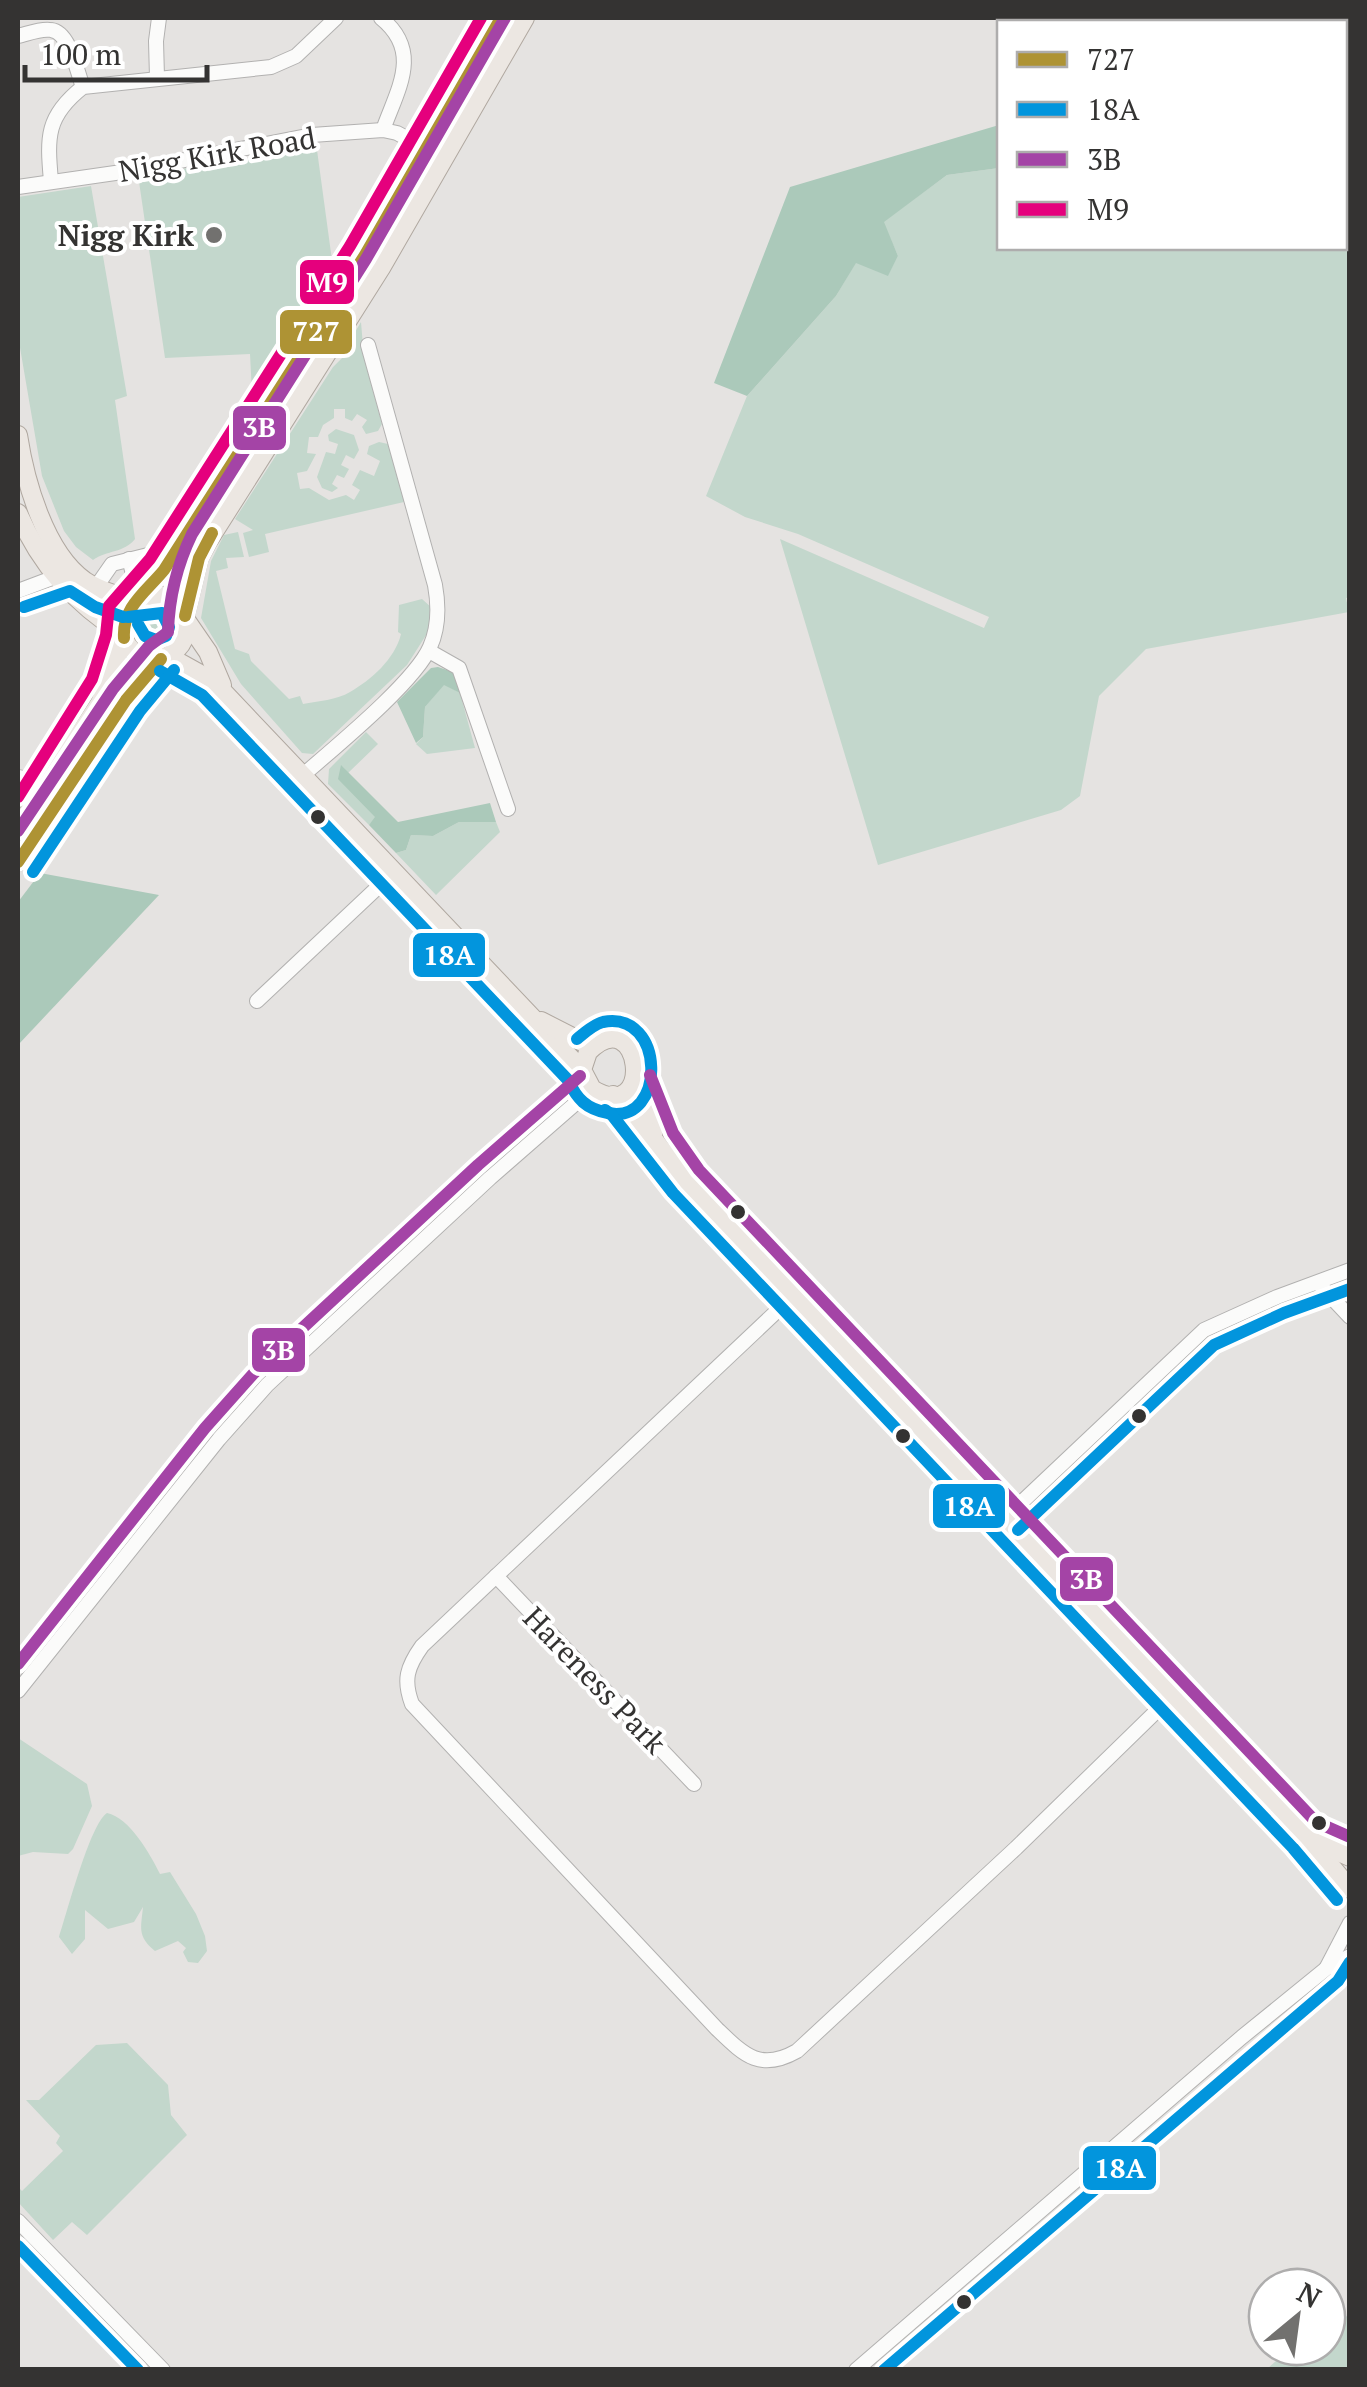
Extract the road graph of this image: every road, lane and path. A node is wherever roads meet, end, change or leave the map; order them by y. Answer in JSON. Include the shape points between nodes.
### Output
{"nodes":[{"id":1,"x":159,"y":18,"type":"edge"},
{"id":2,"x":336,"y":18,"type":"edge"},
{"id":3,"x":381,"y":18,"type":"edge"},
{"id":4,"x":501,"y":18,"type":"edge"},
{"id":5,"x":525,"y":18,"type":"edge"},
{"id":6,"x":60,"y":24,"type":"edge"},
{"id":7,"x":18,"y":36,"type":"edge"},
{"id":8,"x":157,"y":77,"type":"junction"},
{"id":9,"x":83,"y":87,"type":"junction"},
{"id":10,"x":383,"y":130,"type":"junction"},
{"id":11,"x":434,"y":154,"type":"junction"},
{"id":12,"x":51,"y":181,"type":"junction"},
{"id":13,"x":18,"y":186,"type":"edge"},
{"id":14,"x":368,"y":345,"type":"dead end"},
{"id":15,"x":18,"y":435,"type":"edge"},
{"id":16,"x":18,"y":513,"type":"edge"},
{"id":17,"x":156,"y":552,"type":"dead end"},
{"id":18,"x":64,"y":574,"type":"junction"},
{"id":19,"x":96,"y":587,"type":"junction"},
{"id":20,"x":18,"y":590,"type":"edge"},
{"id":21,"x":140,"y":598,"type":"junction"},
{"id":22,"x":185,"y":618,"type":"junction"},
{"id":23,"x":123,"y":636,"type":"junction"},
{"id":24,"x":429,"y":651,"type":"junction"},
{"id":25,"x":165,"y":657,"type":"junction"},
{"id":26,"x":228,"y":698,"type":"junction"},
{"id":27,"x":302,"y":776,"type":"junction"},
{"id":28,"x":508,"y":809,"type":"dead end"},
{"id":29,"x":18,"y":828,"type":"edge"},
{"id":30,"x":18,"y":862,"type":"edge"},
{"id":31,"x":394,"y":872,"type":"junction"},
{"id":32,"x":256,"y":1001,"type":"dead end"},
{"id":33,"x":528,"y":1014,"type":"junction"},
{"id":34,"x":592,"y":1047,"type":"junction"},
{"id":35,"x":582,"y":1070,"type":"junction"},
{"id":36,"x":634,"y":1081,"type":"junction"},
{"id":37,"x":592,"y":1089,"type":"junction"},
{"id":38,"x":613,"y":1095,"type":"junction"},
{"id":39,"x":657,"y":1141,"type":"junction"},
{"id":40,"x":1350,"y":1270,"type":"edge"},
{"id":41,"x":1318,"y":1282,"type":"junction"},
{"id":42,"x":794,"y":1295,"type":"junction"},
{"id":43,"x":1350,"y":1316,"type":"edge"},
{"id":44,"x":1006,"y":1517,"type":"junction"},
{"id":45,"x":496,"y":1576,"type":"junction"},
{"id":46,"x":18,"y":1691,"type":"edge"},
{"id":47,"x":1173,"y":1695,"type":"junction"},
{"id":48,"x":694,"y":1784,"type":"dead end"},
{"id":49,"x":1306,"y":1836,"type":"junction"},
{"id":50,"x":1350,"y":1857,"type":"edge"},
{"id":51,"x":1350,"y":1889,"type":"edge"},
{"id":52,"x":1350,"y":1924,"type":"edge"},
{"id":53,"x":1350,"y":1956,"type":"edge"},
{"id":54,"x":1326,"y":1968,"type":"junction"},
{"id":55,"x":18,"y":2221,"type":"edge"},
{"id":56,"x":163,"y":2370,"type":"edge"},
{"id":57,"x":856,"y":2370,"type":"edge"}],
"edges":[{"from":1,"to":8,"type":"street"},
{"from":2,"to":8,"type":"street","via":[[296,56],[270,68]]},
{"from":3,"to":10,"type":"street","via":[[401,49],[405,75]]},
{"from":4,"to":11,"type":"main road"},
{"from":5,"to":11,"type":"main road"},
{"from":6,"to":7,"type":"street"},
{"from":6,"to":9,"type":"street"},
{"from":8,"to":9,"type":"street"},
{"from":9,"to":12,"type":"street","via":[[53,122]]},
{"from":10,"to":11,"type":"street","name":"Nigg Kirk Road"},
{"from":10,"to":12,"type":"street","name":"Nigg Kirk Road","via":[[312,135]]},
{"from":11,"to":21,"type":"main road"},
{"from":11,"to":22,"type":"main road","via":[[372,282],[206,542]]},
{"from":12,"to":13,"type":"street","name":"Nigg Kirk Road"},
{"from":14,"to":24,"type":"street","via":[[437,597]]},
{"from":15,"to":18,"type":"main road","via":[[33,500]]},
{"from":16,"to":18,"type":"main road","via":[[38,554]]},
{"from":17,"to":19,"type":"street","via":[[131,567],[108,566]]},
{"from":18,"to":19,"type":"main road"},
{"from":18,"to":20,"type":"street"},
{"from":18,"to":23,"type":"main road","via":[[96,617]]},
{"from":19,"to":21,"type":"main road"},
{"from":21,"to":22,"type":"main road","via":[[168,597]]},
{"from":21,"to":23,"type":"main road","via":[[124,615]]},
{"from":22,"to":25,"type":"main road","via":[[184,641]]},
{"from":22,"to":26,"type":"main road"},
{"from":23,"to":25,"type":"main road","via":[[138,655]]},
{"from":23,"to":29,"type":"main road","via":[[100,703]]},
{"from":24,"to":27,"type":"street"},
{"from":24,"to":28,"type":"street","via":[[461,672]]},
{"from":25,"to":26,"type":"main road","via":[[203,673]]},
{"from":25,"to":30,"type":"main road","via":[[126,700]]},
{"from":26,"to":27,"type":"main road"},
{"from":27,"to":31,"type":"main road"},
{"from":31,"to":32,"type":"street"},
{"from":31,"to":33,"type":"main road"},
{"from":33,"to":34,"type":"main road"},
{"from":33,"to":35,"type":"main road"},
{"from":34,"to":35,"type":"main road"},
{"from":34,"to":36,"type":"main road","via":[[612,1040],[629,1048],[637,1065]]},
{"from":35,"to":37,"type":"main road"},
{"from":36,"to":38,"type":"main road"},
{"from":36,"to":39,"type":"main road"},
{"from":37,"to":38,"type":"main road"},
{"from":37,"to":46,"type":"street","via":[[267,1385]]},
{"from":38,"to":39,"type":"main road"},
{"from":39,"to":42,"type":"main road"},
{"from":40,"to":41,"type":"street"},
{"from":41,"to":43,"type":"street"},
{"from":41,"to":44,"type":"street","via":[[1204,1330]]},
{"from":42,"to":44,"type":"main road"},
{"from":42,"to":45,"type":"street"},
{"from":44,"to":47,"type":"main road"},
{"from":45,"to":47,"type":"street","via":[[411,1661],[406,1680],[412,1704],[716,2029],[760,2060],[772,2062],[797,2050]]},
{"from":45,"to":48,"type":"street","name":"Hareness Park"},
{"from":47,"to":49,"type":"main road"},
{"from":49,"to":50,"type":"main road"},
{"from":49,"to":51,"type":"main road"},
{"from":52,"to":54,"type":"street"},
{"from":53,"to":54,"type":"street"},
{"from":54,"to":57,"type":"street"},
{"from":55,"to":56,"type":"street"}]}
